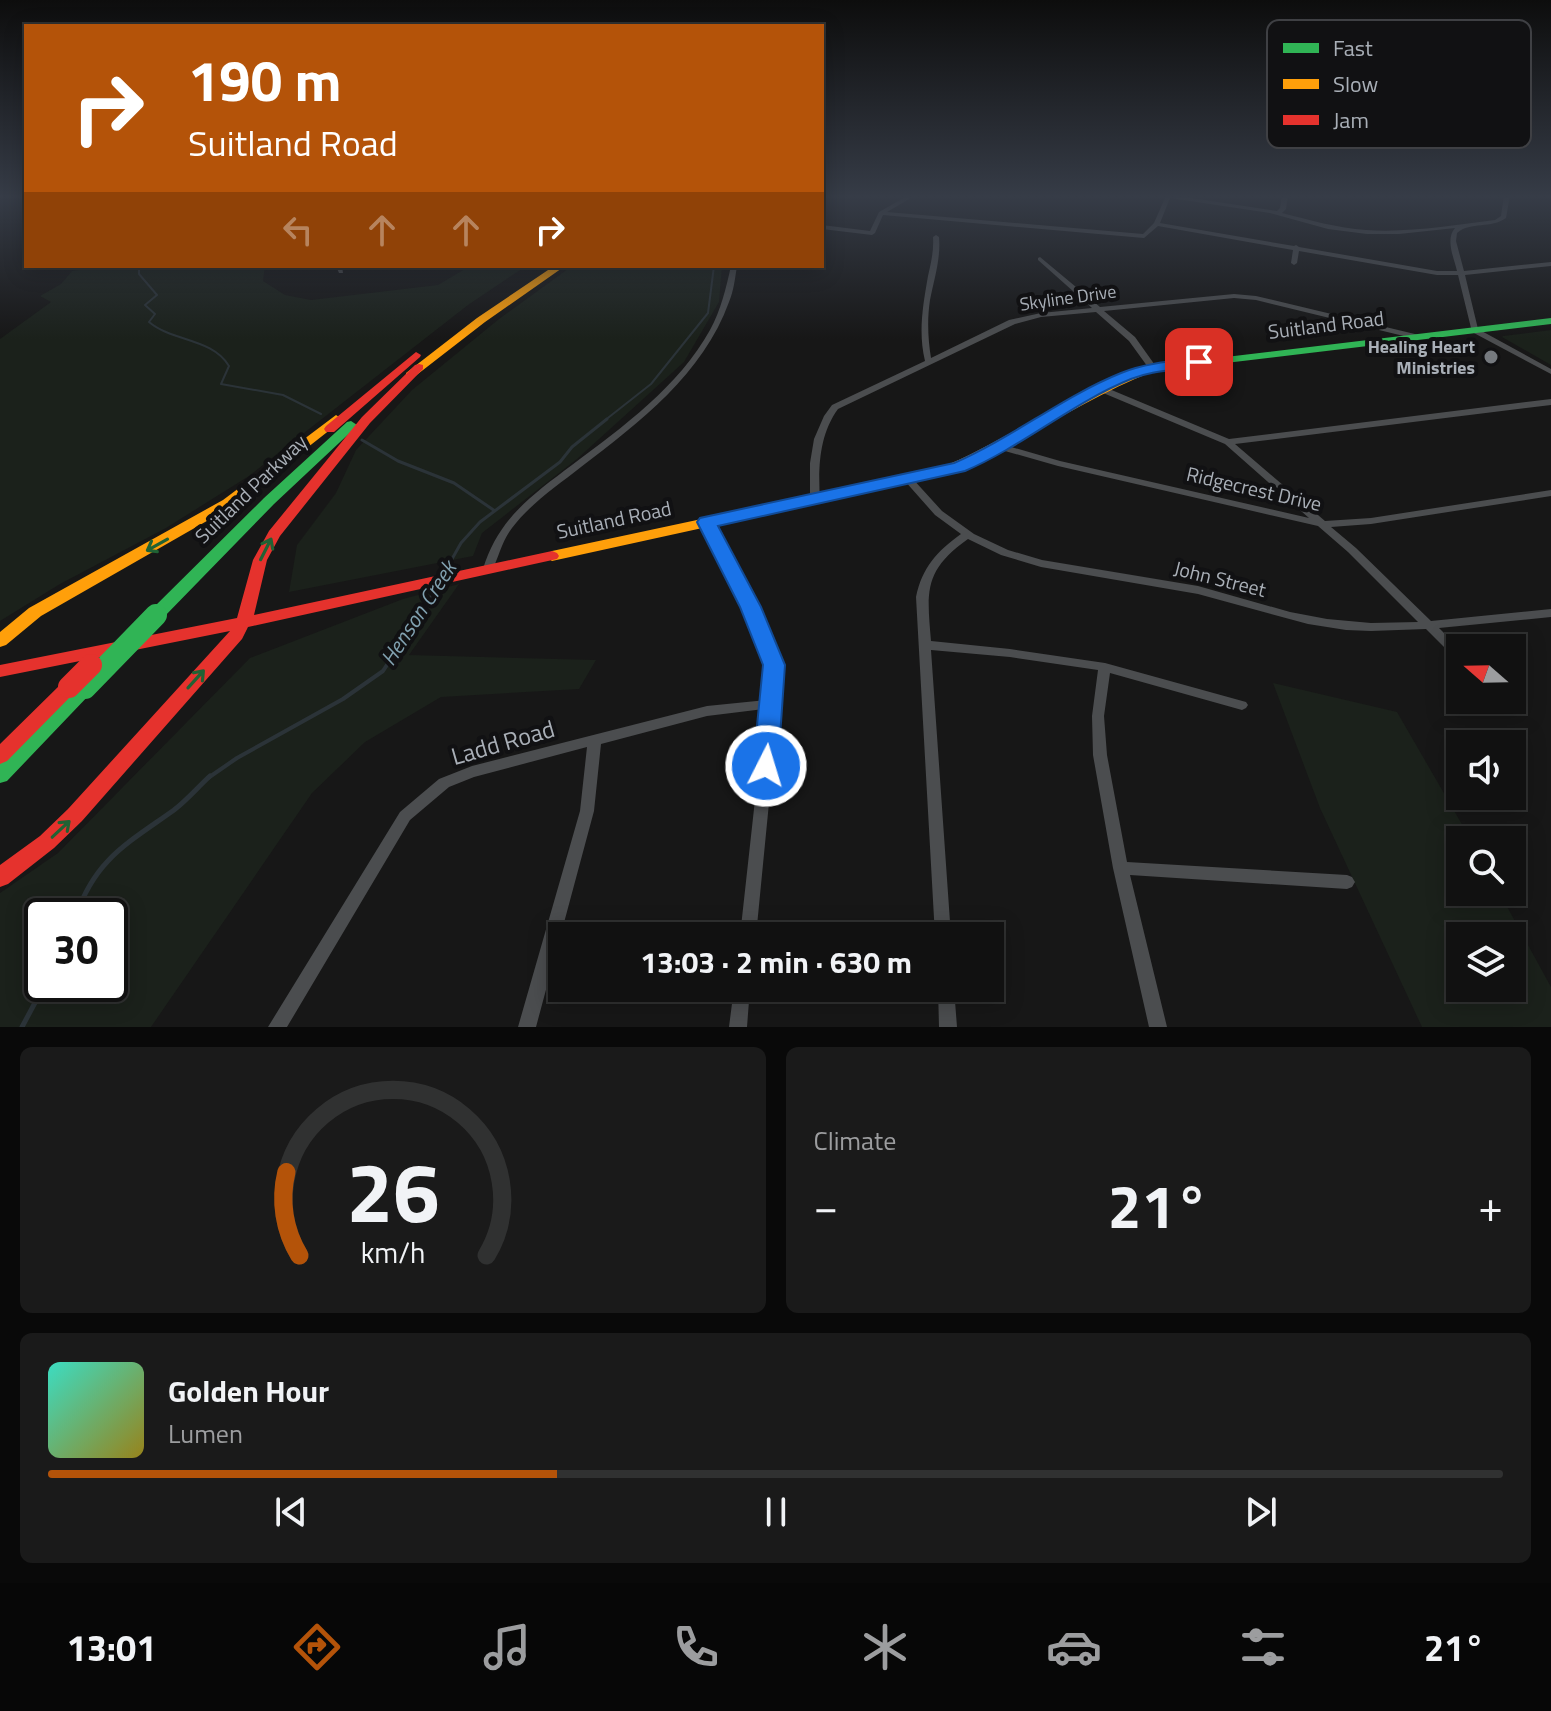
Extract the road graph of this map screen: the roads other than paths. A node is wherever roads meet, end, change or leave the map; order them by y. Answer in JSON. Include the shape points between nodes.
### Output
{"nodes":[{"id":1,"x":937,"y":243,"type":"edge"},
{"id":2,"x":1271,"y":243,"type":"edge"},
{"id":3,"x":1453,"y":243,"type":"edge"},
{"id":4,"x":1296,"y":247,"type":"junction"},
{"id":5,"x":1040,"y":259,"type":"dead end"},
{"id":6,"x":1294,"y":263,"type":"dead end"},
{"id":7,"x":1551,"y":264,"type":"edge"},
{"id":8,"x":535,"y":268,"type":"edge"},
{"id":9,"x":557,"y":268,"type":"edge"},
{"id":10,"x":734,"y":268,"type":"edge"},
{"id":11,"x":1460,"y":273,"type":"junction"},
{"id":12,"x":1101,"y":309,"type":"junction"},
{"id":13,"x":1551,"y":321,"type":"edge"},
{"id":14,"x":1475,"y":330,"type":"junction"},
{"id":15,"x":1416,"y":337,"type":"junction"},
{"id":16,"x":928,"y":360,"type":"junction"},
{"id":17,"x":419,"y":367,"type":"junction"},
{"id":18,"x":1153,"y":368,"type":"junction"},
{"id":19,"x":1551,"y":372,"type":"edge"},
{"id":20,"x":1099,"y":388,"type":"junction"},
{"id":21,"x":1551,"y":402,"type":"edge"},
{"id":22,"x":358,"y":404,"type":"junction"},
{"id":23,"x":1228,"y":442,"type":"junction"},
{"id":24,"x":1001,"y":447,"type":"junction"},
{"id":25,"x":909,"y":480,"type":"junction"},
{"id":26,"x":1551,"y":493,"type":"edge"},
{"id":27,"x":815,"y":499,"type":"junction"},
{"id":28,"x":707,"y":522,"type":"junction"},
{"id":29,"x":1323,"y":524,"type":"junction"},
{"id":30,"x":965,"y":536,"type":"junction"},
{"id":31,"x":488,"y":569,"type":"junction"},
{"id":32,"x":1551,"y":613,"type":"edge"},
{"id":33,"x":148,"y":615,"type":"junction"},
{"id":34,"x":243,"y":623,"type":"junction"},
{"id":35,"x":1429,"y":623,"type":"junction"},
{"id":36,"x":0,"y":641,"type":"edge"},
{"id":37,"x":1446,"y":641,"type":"edge"},
{"id":38,"x":925,"y":645,"type":"junction"},
{"id":39,"x":1105,"y":667,"type":"junction"},
{"id":40,"x":0,"y":671,"type":"edge"},
{"id":41,"x":77,"y":687,"type":"junction"},
{"id":42,"x":771,"y":704,"type":"junction"},
{"id":43,"x":1242,"y":705,"type":"dead end"},
{"id":44,"x":595,"y":739,"type":"junction"},
{"id":45,"x":0,"y":756,"type":"edge"},
{"id":46,"x":0,"y":775,"type":"edge"},
{"id":47,"x":1121,"y":868,"type":"junction"},
{"id":48,"x":0,"y":877,"type":"edge"},
{"id":49,"x":1347,"y":882,"type":"dead end"},
{"id":50,"x":749,"y":922,"type":"edge"},
{"id":51,"x":942,"y":922,"type":"edge"},
{"id":52,"x":741,"y":1002,"type":"edge"},
{"id":53,"x":947,"y":1002,"type":"edge"},
{"id":54,"x":277,"y":1027,"type":"edge"},
{"id":55,"x":527,"y":1027,"type":"edge"},
{"id":56,"x":738,"y":1027,"type":"edge"},
{"id":57,"x":948,"y":1027,"type":"edge"},
{"id":58,"x":1158,"y":1027,"type":"edge"}],
"edges":[{"from":1,"to":16,"type":"street","via":[[926,305]]},
{"from":2,"to":4,"type":"street"},
{"from":3,"to":11,"type":"street"},
{"from":4,"to":6,"type":"street"},
{"from":4,"to":11,"type":"street"},
{"from":5,"to":12,"type":"street"},
{"from":7,"to":11,"type":"street"},
{"from":8,"to":22,"type":"main road","name":"Suitland Parkway"},
{"from":9,"to":17,"type":"main road","name":"Suitland Parkway"},
{"from":10,"to":31,"type":"street","via":[[729,301],[700,354],[646,407],[515,517],[492,550]]},
{"from":11,"to":14,"type":"street"},
{"from":12,"to":15,"type":"street","name":"Skyline Drive","via":[[1244,297]]},
{"from":12,"to":16,"type":"street","name":"Skyline Drive","via":[[1012,322]]},
{"from":12,"to":18,"type":"street"},
{"from":13,"to":14,"type":"main road","name":"Suitland Road"},
{"from":14,"to":15,"type":"main road","name":"Suitland Road"},
{"from":14,"to":19,"type":"street"},
{"from":15,"to":18,"type":"main road","name":"Suitland Road"},
{"from":16,"to":27,"type":"street","name":"Skyline Drive","via":[[828,414],[817,450]]},
{"from":17,"to":33,"type":"main road","name":"Suitland Parkway"},
{"from":34,"to":17,"type":"main road","one_way":true,"via":[[260,560],[274,534],[361,427]]},
{"from":18,"to":20,"type":"main road","name":"Suitland Road"},
{"from":20,"to":23,"type":"street"},
{"from":20,"to":24,"type":"main road","name":"Suitland Road"},
{"from":21,"to":23,"type":"street"},
{"from":22,"to":33,"type":"main road","name":"Suitland Parkway","via":[[276,480]]},
{"from":22,"to":36,"type":"main road","one_way":true,"via":[[228,503],[35,612]]},
{"from":23,"to":29,"type":"street"},
{"from":24,"to":25,"type":"main road","name":"Suitland Road","via":[[959,467]]},
{"from":24,"to":29,"type":"street","name":"Ridgecrest Drive"},
{"from":25,"to":27,"type":"main road","name":"Suitland Road"},
{"from":25,"to":30,"type":"street","name":"John Street","via":[[928,506]]},
{"from":26,"to":29,"type":"street","name":"Ridgecrest Drive"},
{"from":27,"to":28,"type":"main road","name":"Suitland Road"},
{"from":28,"to":31,"type":"main road","name":"Suitland Road"},
{"from":28,"to":42,"type":"street","via":[[774,665]]},
{"from":29,"to":35,"type":"street"},
{"from":30,"to":35,"type":"street","name":"John Street","via":[[1063,569],[1166,584],[1334,624]]},
{"from":30,"to":38,"type":"street","via":[[940,555],[925,580]]},
{"from":31,"to":34,"type":"main road","name":"Suitland Road"},
{"from":32,"to":35,"type":"street","name":"John Street"},
{"from":33,"to":41,"type":"main road","name":"Suitland Parkway","bridge":true},
{"from":34,"to":40,"type":"main road","name":"Suitland Road"},
{"from":48,"to":34,"type":"main road","one_way":true,"via":[[89,801]]},
{"from":35,"to":37,"type":"street"},
{"from":38,"to":39,"type":"street"},
{"from":38,"to":51,"type":"street"},
{"from":39,"to":43,"type":"street"},
{"from":39,"to":47,"type":"street","via":[[1098,716],[1100,755]]},
{"from":41,"to":45,"type":"main road","name":"Suitland Parkway"},
{"from":41,"to":46,"type":"main road","name":"Suitland Parkway"},
{"from":42,"to":44,"type":"street","name":"Ladd Road","via":[[707,711]]},
{"from":42,"to":50,"type":"street"},
{"from":44,"to":54,"type":"street","name":"Ladd Road","via":[[472,772],[426,796],[405,816],[373,864]]},
{"from":44,"to":55,"type":"street","via":[[587,811]]},
{"from":47,"to":49,"type":"street"},
{"from":47,"to":58,"type":"street"},
{"from":52,"to":56,"type":"street"},
{"from":53,"to":57,"type":"street"}]}
